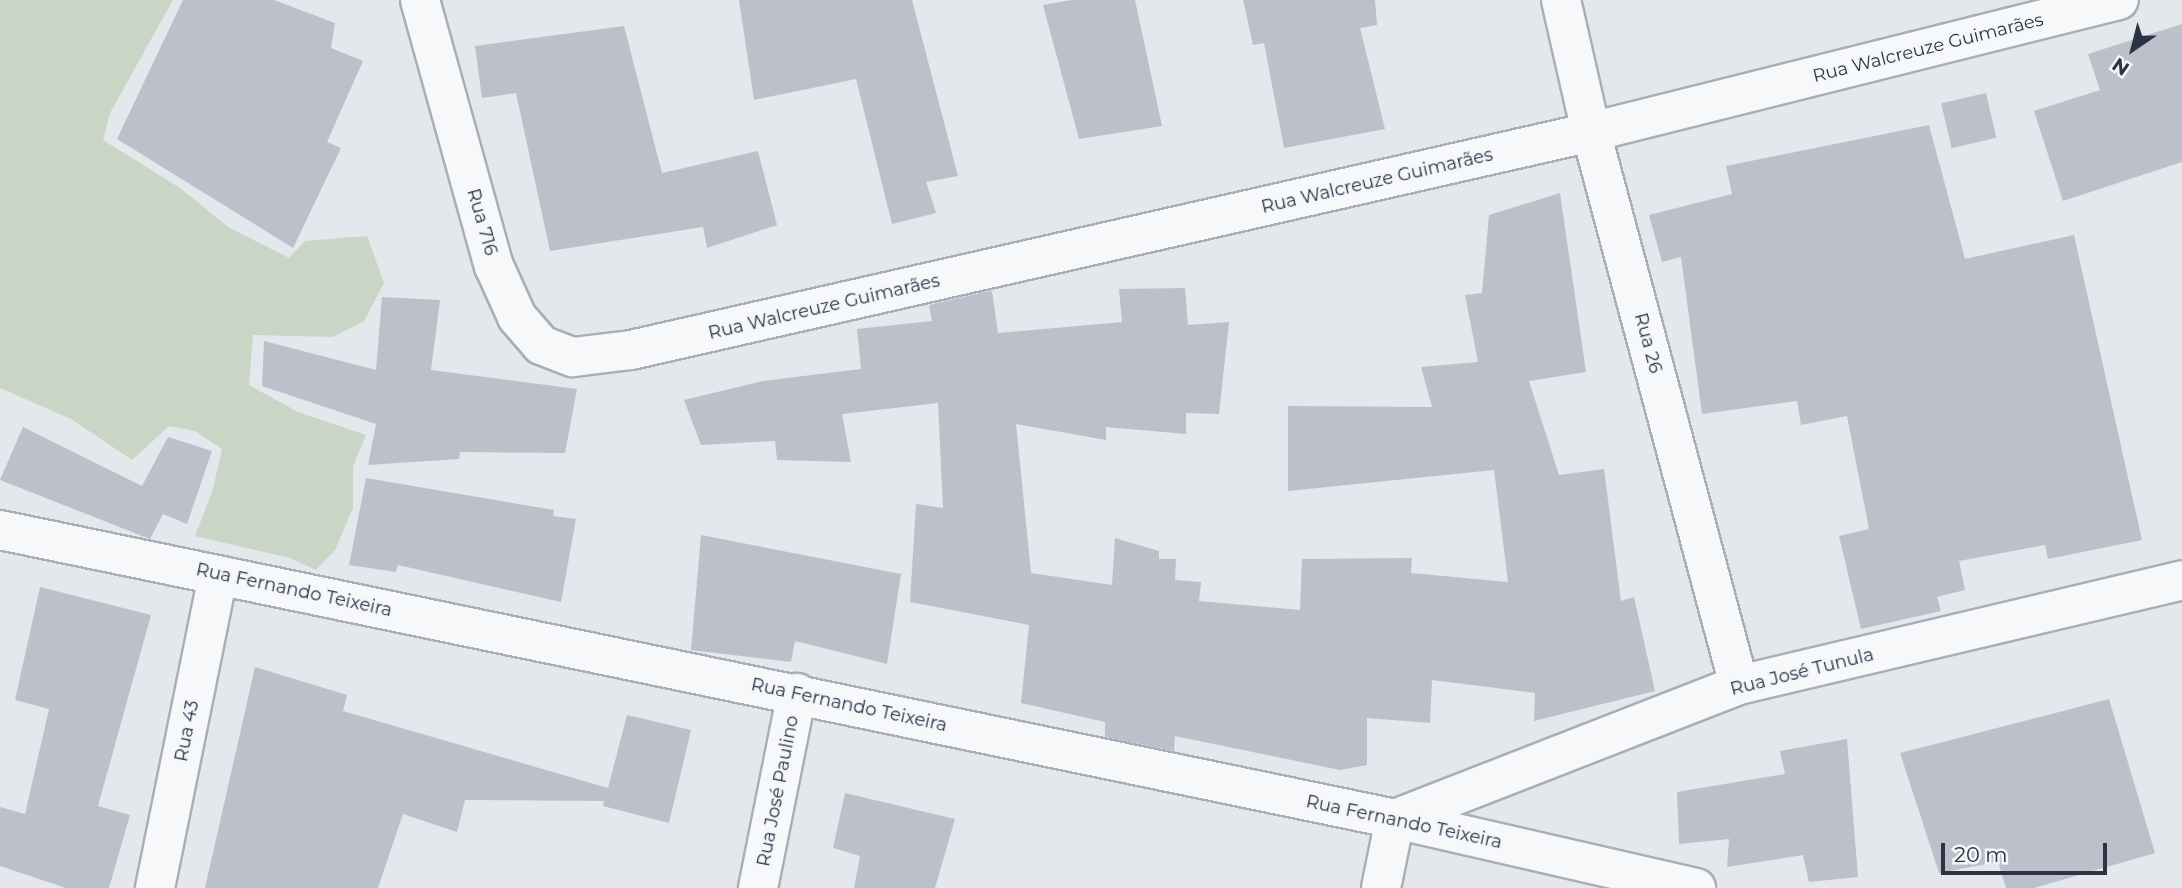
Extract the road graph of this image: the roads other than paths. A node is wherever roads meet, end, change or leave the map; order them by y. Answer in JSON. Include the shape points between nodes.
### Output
{"nodes":[{"id":1,"x":421,"y":0,"type":"edge"},
{"id":2,"x":1561,"y":0,"type":"edge"},
{"id":3,"x":2119,"y":0,"type":"edge"},
{"id":4,"x":1591,"y":132,"type":"junction"},
{"id":5,"x":631,"y":350,"type":"joint"},
{"id":6,"x":0,"y":530,"type":"edge"},
{"id":7,"x":218,"y":575,"type":"junction"},
{"id":8,"x":2182,"y":580,"type":"edge"},
{"id":9,"x":1739,"y":685,"type":"junction"},
{"id":10,"x":797,"y":694,"type":"junction"},
{"id":11,"x":1395,"y":819,"type":"junction"},
{"id":12,"x":155,"y":888,"type":"edge"},
{"id":13,"x":758,"y":888,"type":"edge"},
{"id":14,"x":1381,"y":888,"type":"edge"},
{"id":15,"x":1696,"y":888,"type":"edge"}],
"edges":[{"from":1,"to":5,"type":"street","name":"Rua 716","via":[[494,266],[517,317],[541,345],[573,357]]},
{"from":2,"to":4,"type":"street","name":"Rua 26"},
{"from":3,"to":4,"type":"street","name":"Rua Walcreuze Guimarães"},
{"from":4,"to":5,"type":"street","name":"Rua Walcreuze Guimarães"},
{"from":4,"to":9,"type":"street","name":"Rua 26"},
{"from":6,"to":7,"type":"street","name":"Rua Fernando Teixeira"},
{"from":7,"to":10,"type":"street","name":"Rua Fernando Teixeira"},
{"from":7,"to":12,"type":"street","name":"Rua 43"},
{"from":8,"to":9,"type":"street","name":"Rua José Tunula"},
{"from":9,"to":11,"type":"street","name":"Rua José Tunula"},
{"from":10,"to":11,"type":"street","name":"Rua Fernando Teixeira"},
{"from":10,"to":13,"type":"street","name":"Rua José Paulino"},
{"from":11,"to":14,"type":"street"},
{"from":11,"to":15,"type":"street","name":"Rua Fernando Teixeira"}]}
